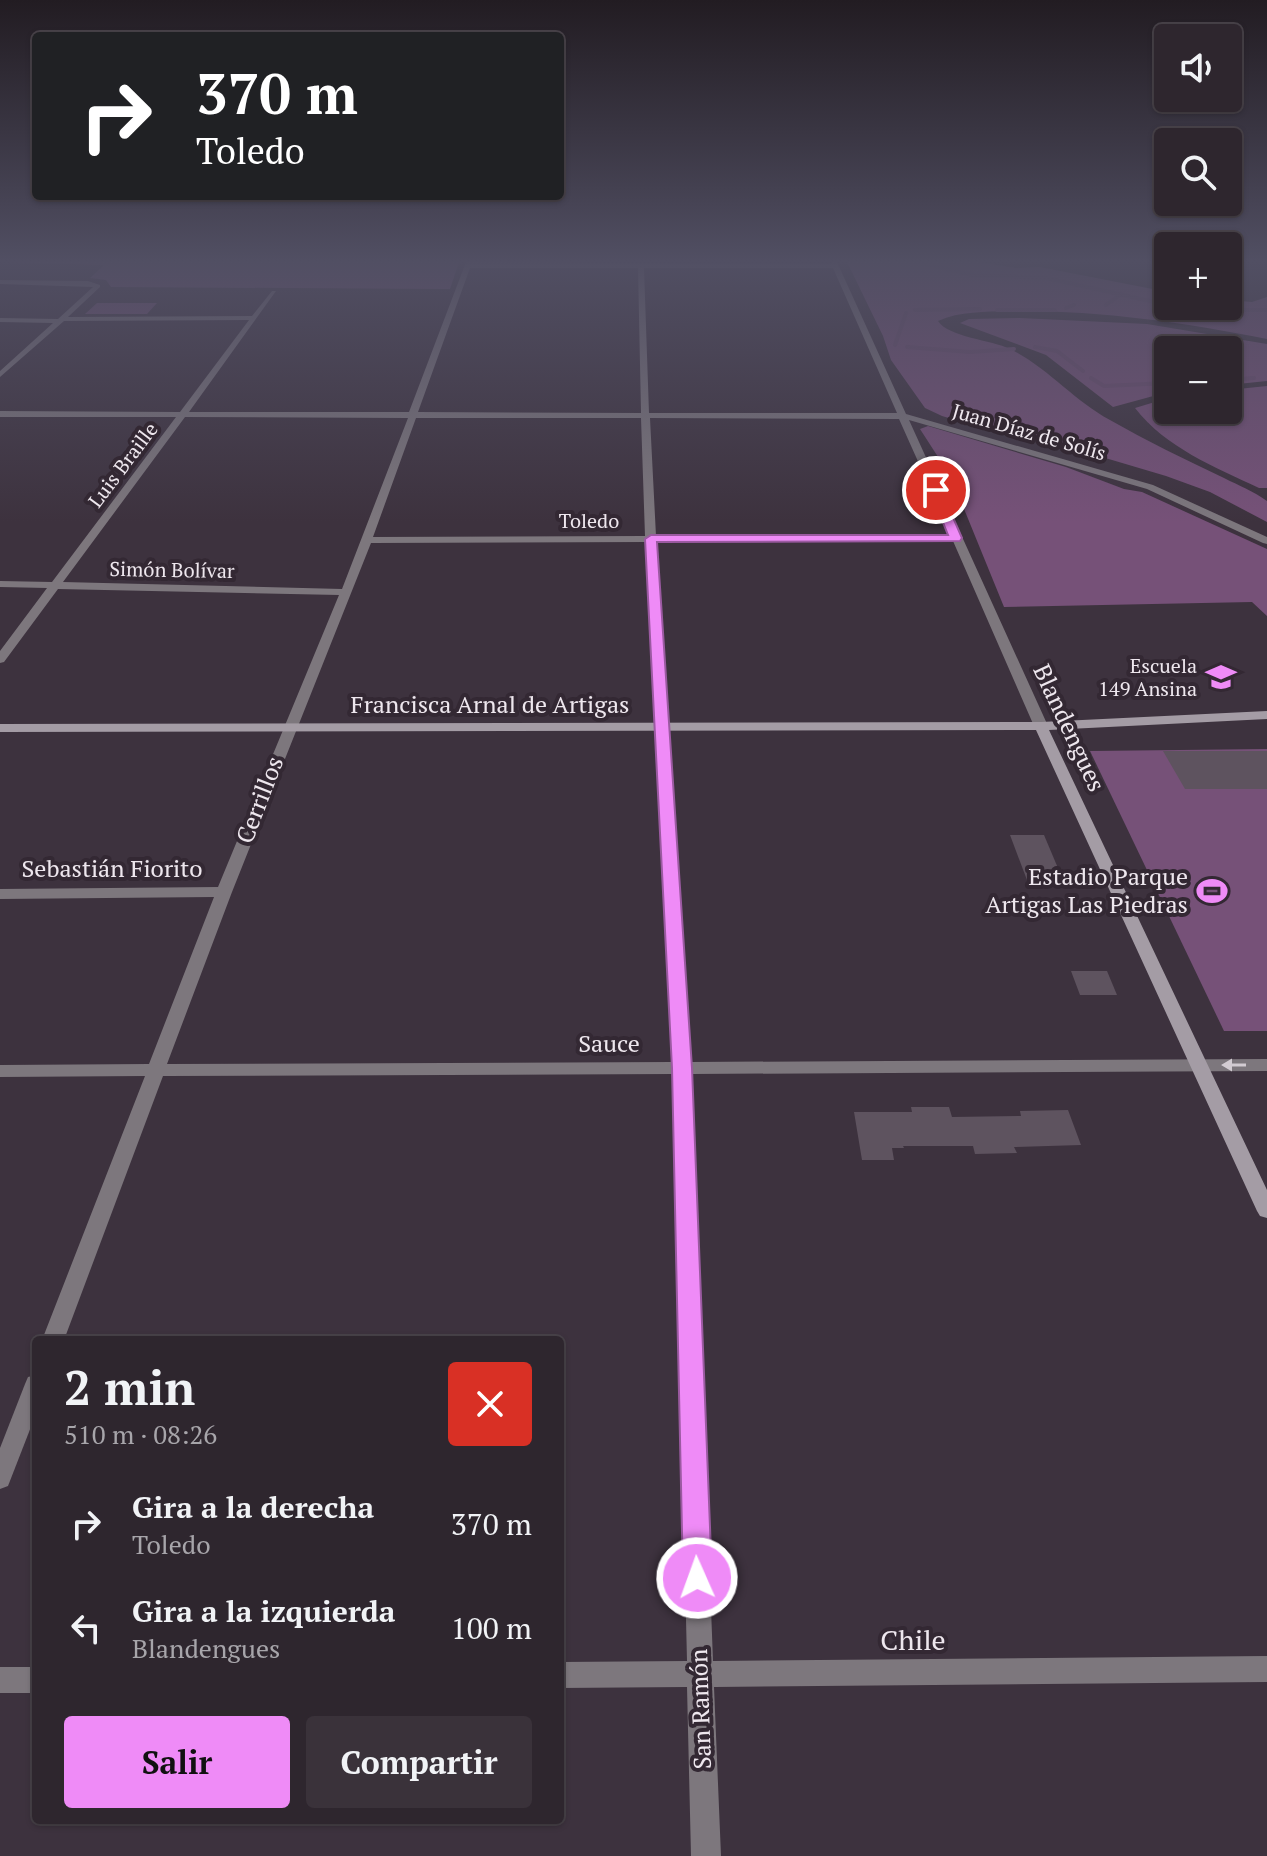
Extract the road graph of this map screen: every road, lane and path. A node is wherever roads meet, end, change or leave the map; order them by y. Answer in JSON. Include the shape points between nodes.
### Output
{"nodes":[{"id":1,"x":29,"y":349,"type":"edge"},
{"id":2,"x":231,"y":349,"type":"edge"},
{"id":3,"x":437,"y":349,"type":"edge"},
{"id":4,"x":642,"y":349,"type":"edge"},
{"id":5,"x":874,"y":349,"type":"edge"},
{"id":6,"x":0,"y":363,"type":"edge"},
{"id":7,"x":13,"y":363,"type":"junction"},
{"id":8,"x":0,"y":375,"type":"edge"},
{"id":9,"x":0,"y":414,"type":"edge"},
{"id":10,"x":184,"y":414,"type":"junction"},
{"id":11,"x":412,"y":415,"type":"junction"},
{"id":12,"x":643,"y":415,"type":"junction"},
{"id":13,"x":905,"y":416,"type":"junction"},
{"id":14,"x":956,"y":538,"type":"junction"},
{"id":15,"x":651,"y":539,"type":"junction"},
{"id":16,"x":367,"y":540,"type":"junction"},
{"id":17,"x":1267,"y":541,"type":"edge"},
{"id":18,"x":0,"y":584,"type":"edge"},
{"id":19,"x":56,"y":585,"type":"junction"},
{"id":20,"x":344,"y":592,"type":"junction"},
{"id":21,"x":0,"y":659,"type":"edge"},
{"id":22,"x":1267,"y":715,"type":"edge"},
{"id":23,"x":1041,"y":726,"type":"junction"},
{"id":24,"x":664,"y":727,"type":"junction"},
{"id":25,"x":0,"y":728,"type":"edge"},
{"id":26,"x":289,"y":728,"type":"junction"},
{"id":27,"x":224,"y":892,"type":"junction"},
{"id":28,"x":0,"y":894,"type":"edge"},
{"id":29,"x":1267,"y":1065,"type":"edge"},
{"id":30,"x":1201,"y":1066,"type":"junction"},
{"id":31,"x":682,"y":1068,"type":"junction"},
{"id":32,"x":156,"y":1070,"type":"junction"},
{"id":33,"x":0,"y":1071,"type":"edge"},
{"id":34,"x":1267,"y":1211,"type":"edge"},
{"id":35,"x":55,"y":1336,"type":"edge"},
{"id":36,"x":32,"y":1395,"type":"edge"},
{"id":37,"x":0,"y":1479,"type":"edge"},
{"id":38,"x":1267,"y":1669,"type":"edge"},
{"id":39,"x":700,"y":1674,"type":"junction"},
{"id":40,"x":564,"y":1675,"type":"edge"},
{"id":41,"x":0,"y":1680,"type":"edge"},
{"id":42,"x":32,"y":1680,"type":"edge"},
{"id":43,"x":706,"y":1856,"type":"edge"}],
"edges":[{"from":1,"to":7,"type":"street"},
{"from":2,"to":10,"type":"street","name":"Luis Braille"},
{"from":3,"to":11,"type":"street","name":"Cerrillos"},
{"from":4,"to":12,"type":"street","name":"San Ramón"},
{"from":5,"to":13,"type":"street","name":"Blandengues"},
{"from":6,"to":7,"type":"street"},
{"from":7,"to":8,"type":"street"},
{"from":9,"to":10,"type":"street","name":"Juan Díaz de Solís"},
{"from":10,"to":11,"type":"street","name":"Juan Díaz de Solís"},
{"from":10,"to":19,"type":"street","name":"Luis Braille"},
{"from":11,"to":12,"type":"street","name":"Juan Díaz de Solís"},
{"from":11,"to":16,"type":"street","name":"Cerrillos"},
{"from":12,"to":13,"type":"street","name":"Juan Díaz de Solís"},
{"from":12,"to":15,"type":"street","name":"San Ramón"},
{"from":13,"to":14,"type":"street","name":"Blandengues"},
{"from":13,"to":17,"type":"street","name":"Juan Díaz de Solís","via":[[1150,487]]},
{"from":14,"to":15,"type":"street","name":"Toledo"},
{"from":14,"to":23,"type":"street","name":"Blandengues"},
{"from":15,"to":16,"type":"street","name":"Toledo"},
{"from":15,"to":24,"type":"street","name":"San Ramón"},
{"from":16,"to":20,"type":"street","name":"Cerrillos"},
{"from":18,"to":19,"type":"street","name":"Simón Bolívar"},
{"from":19,"to":20,"type":"street","name":"Simón Bolívar"},
{"from":19,"to":21,"type":"street","name":"Luis Braille"},
{"from":20,"to":26,"type":"street","name":"Cerrillos"},
{"from":22,"to":23,"type":"street","name":"Francisca Arnal de Artigas"},
{"from":23,"to":24,"type":"street","name":"Francisca Arnal de Artigas"},
{"from":23,"to":30,"type":"street","name":"Blandengues"},
{"from":24,"to":26,"type":"street","name":"Francisca Arnal de Artigas"},
{"from":24,"to":31,"type":"street","name":"San Ramón"},
{"from":25,"to":26,"type":"street","name":"Francisca Arnal de Artigas"},
{"from":26,"to":27,"type":"street","name":"Cerrillos"},
{"from":27,"to":28,"type":"street","name":"Sebastián Fiorito"},
{"from":27,"to":32,"type":"street","name":"Cerrillos"},
{"from":29,"to":30,"type":"street","name":"Sauce","one_way":true},
{"from":30,"to":31,"type":"street","name":"Sauce"},
{"from":30,"to":34,"type":"street","name":"Blandengues"},
{"from":31,"to":32,"type":"street","name":"Sauce"},
{"from":31,"to":39,"type":"street","name":"San Ramón"},
{"from":32,"to":33,"type":"street","name":"Sauce"},
{"from":32,"to":35,"type":"street","name":"Cerrillos"},
{"from":36,"to":37,"type":"street"},
{"from":38,"to":39,"type":"street","name":"Chile"},
{"from":39,"to":40,"type":"street","name":"Chile"},
{"from":39,"to":43,"type":"street","name":"San Ramón"},
{"from":41,"to":42,"type":"street"}]}
